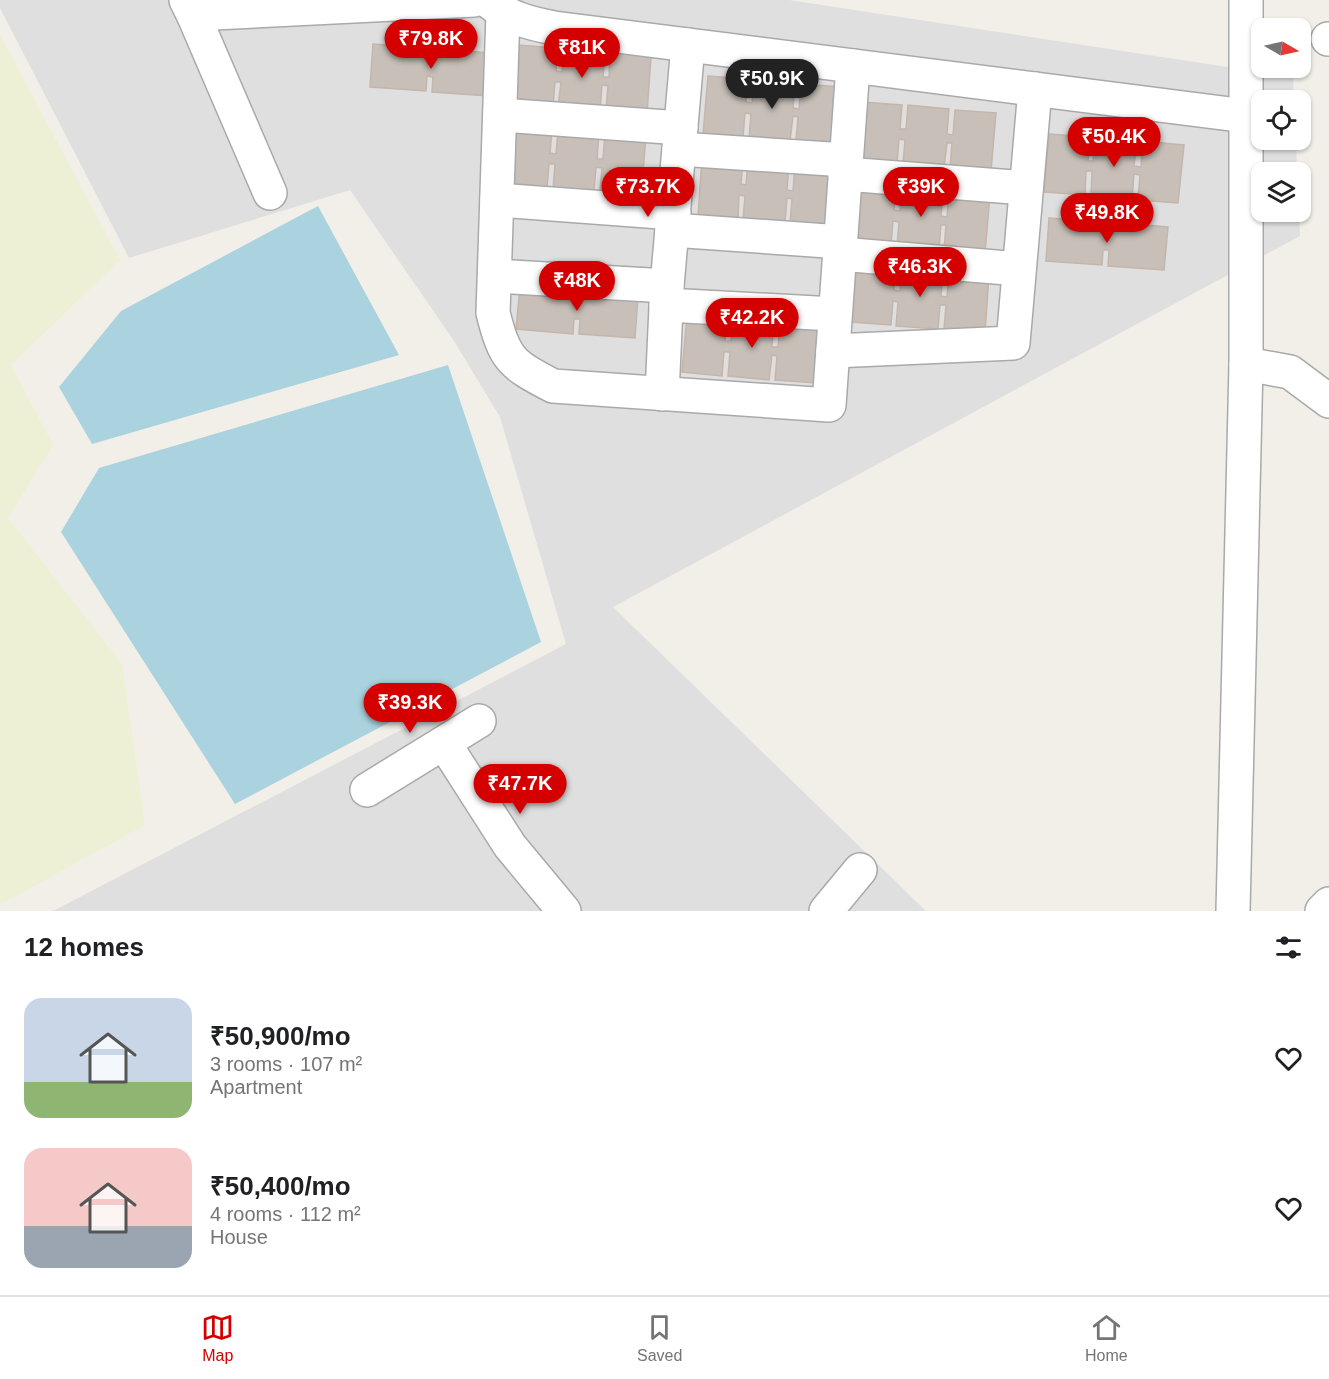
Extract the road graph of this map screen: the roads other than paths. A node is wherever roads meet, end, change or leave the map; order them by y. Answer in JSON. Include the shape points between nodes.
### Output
{"nodes":[{"id":1,"x":474,"y":0,"type":"edge"},
{"id":2,"x":1246,"y":0,"type":"edge"},
{"id":3,"x":190,"y":7,"type":"edge"},
{"id":4,"x":495,"y":7,"type":"edge"},
{"id":5,"x":688,"y":45,"type":"junction"},
{"id":6,"x":853,"y":66,"type":"junction"},
{"id":7,"x":1035,"y":89,"type":"junction"},
{"id":8,"x":500,"y":115,"type":"junction"},
{"id":9,"x":1246,"y":116,"type":"junction"},
{"id":10,"x":680,"y":138,"type":"junction"},
{"id":11,"x":846,"y":167,"type":"junction"},
{"id":12,"x":1026,"y":189,"type":"junction"},
{"id":13,"x":270,"y":193,"type":"dead end"},
{"id":14,"x":497,"y":200,"type":"junction"},
{"id":15,"x":673,"y":221,"type":"junction"},
{"id":16,"x":840,"y":248,"type":"junction"},
{"id":17,"x":1019,"y":269,"type":"junction"},
{"id":18,"x":495,"y":276,"type":"junction"},
{"id":19,"x":666,"y":296,"type":"junction"},
{"id":20,"x":836,"y":314,"type":"junction"},
{"id":21,"x":833,"y":351,"type":"junction"},
{"id":22,"x":1246,"y":363,"type":"junction"},
{"id":23,"x":662,"y":394,"type":"junction"},
{"id":24,"x":1329,"y":400,"type":"edge"},
{"id":25,"x":479,"y":721,"type":"dead end"},
{"id":26,"x":444,"y":742,"type":"junction"},
{"id":27,"x":367,"y":790,"type":"dead end"},
{"id":28,"x":860,"y":870,"type":"dead end"},
{"id":29,"x":1329,"y":904,"type":"edge"},
{"id":30,"x":564,"y":911,"type":"edge"},
{"id":31,"x":826,"y":911,"type":"edge"},
{"id":32,"x":1233,"y":911,"type":"edge"},
{"id":33,"x":1322,"y":911,"type":"edge"}],
"edges":[{"from":1,"to":3,"type":"street"},
{"from":2,"to":9,"type":"street"},
{"from":3,"to":13,"type":"street"},
{"from":4,"to":5,"type":"street","via":[[523,22]]},
{"from":4,"to":8,"type":"street"},
{"from":5,"to":6,"type":"street"},
{"from":5,"to":10,"type":"street"},
{"from":6,"to":7,"type":"street"},
{"from":6,"to":11,"type":"street"},
{"from":7,"to":9,"type":"street"},
{"from":7,"to":12,"type":"street"},
{"from":8,"to":10,"type":"street"},
{"from":8,"to":14,"type":"street"},
{"from":9,"to":22,"type":"street"},
{"from":10,"to":11,"type":"street"},
{"from":10,"to":15,"type":"street"},
{"from":11,"to":12,"type":"street"},
{"from":11,"to":16,"type":"street"},
{"from":12,"to":17,"type":"street"},
{"from":14,"to":15,"type":"street"},
{"from":14,"to":18,"type":"street"},
{"from":15,"to":16,"type":"street"},
{"from":15,"to":19,"type":"street"},
{"from":16,"to":17,"type":"street"},
{"from":16,"to":20,"type":"street"},
{"from":17,"to":21,"type":"street","via":[[1013,343]]},
{"from":18,"to":19,"type":"street"},
{"from":18,"to":23,"type":"street","via":[[493,314],[501,345],[520,369],[553,386]]},
{"from":19,"to":20,"type":"street"},
{"from":19,"to":23,"type":"street"},
{"from":20,"to":21,"type":"street"},
{"from":21,"to":23,"type":"street","via":[[829,405]]},
{"from":22,"to":24,"type":"street","via":[[1290,372]]},
{"from":22,"to":32,"type":"street"},
{"from":25,"to":26,"type":"street"},
{"from":26,"to":27,"type":"street"},
{"from":26,"to":30,"type":"street","via":[[510,846]]},
{"from":28,"to":31,"type":"street"},
{"from":29,"to":33,"type":"street"}]}
